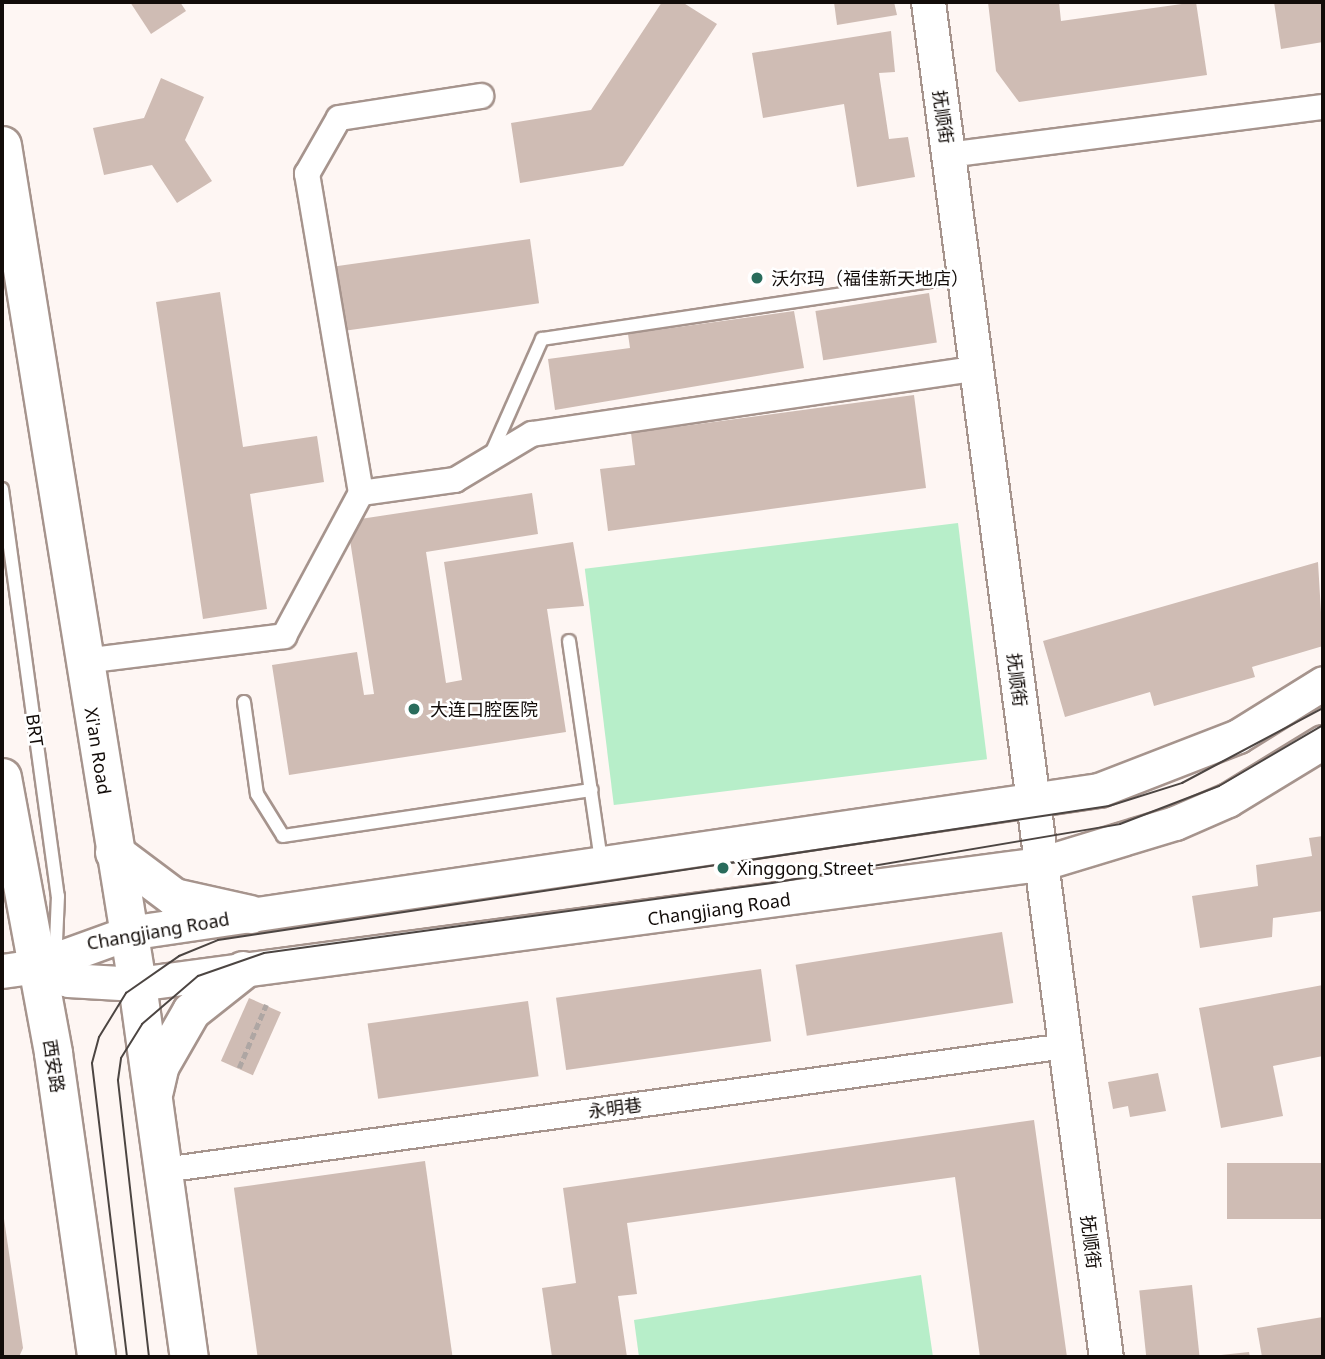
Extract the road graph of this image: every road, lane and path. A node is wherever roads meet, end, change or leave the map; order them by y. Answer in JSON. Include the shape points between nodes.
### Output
{"nodes":[{"id":1,"x":928,"y":2,"type":"edge"},
{"id":2,"x":481,"y":96,"type":"dead end"},
{"id":3,"x":1323,"y":107,"type":"edge"},
{"id":4,"x":2,"y":145,"type":"edge"},
{"id":5,"x":948,"y":155,"type":"junction"},
{"id":6,"x":964,"y":276,"type":"junction"},
{"id":7,"x":977,"y":368,"type":"junction"},
{"id":8,"x":488,"y":460,"type":"junction"},
{"id":9,"x":2,"y":489,"type":"edge"},
{"id":10,"x":360,"y":493,"type":"junction"},
{"id":11,"x":569,"y":641,"type":"dead end"},
{"id":12,"x":84,"y":661,"type":"junction"},
{"id":13,"x":1323,"y":683,"type":"edge"},
{"id":14,"x":244,"y":702,"type":"dead end"},
{"id":15,"x":1323,"y":742,"type":"edge"},
{"id":16,"x":2,"y":777,"type":"edge"},
{"id":17,"x":592,"y":790,"type":"junction"},
{"id":18,"x":1032,"y":800,"type":"junction"},
{"id":19,"x":114,"y":852,"type":"junction"},
{"id":20,"x":601,"y":861,"type":"junction"},
{"id":21,"x":1040,"y":864,"type":"junction"},
{"id":22,"x":58,"y":896,"type":"junction"},
{"id":23,"x":250,"y":914,"type":"junction"},
{"id":24,"x":128,"y":933,"type":"junction"},
{"id":25,"x":69,"y":949,"type":"junction"},
{"id":26,"x":19,"y":968,"type":"edge"},
{"id":27,"x":243,"y":970,"type":"junction"},
{"id":28,"x":123,"y":984,"type":"junction"},
{"id":29,"x":266,"y":1005,"type":"dead end"},
{"id":30,"x":1066,"y":1046,"type":"junction"},
{"id":31,"x":239,"y":1068,"type":"dead end"},
{"id":32,"x":153,"y":1095,"type":"junction"},
{"id":33,"x":164,"y":1170,"type":"junction"},
{"id":34,"x":96,"y":1357,"type":"edge"},
{"id":35,"x":189,"y":1357,"type":"edge"},
{"id":36,"x":1106,"y":1357,"type":"edge"}],
"edges":[{"from":1,"to":5,"type":"main road","name":"抚顺街"},
{"from":2,"to":10,"type":"street","via":[[339,118],[307,174]]},
{"from":3,"to":5,"type":"street"},
{"from":4,"to":12,"type":"main road","name":"Xi'an Road"},
{"from":5,"to":6,"type":"main road","name":"抚顺街"},
{"from":6,"to":7,"type":"main road","name":"抚顺街"},
{"from":6,"to":8,"type":"lane","via":[[542,339]]},
{"from":7,"to":8,"type":"street","via":[[532,434]]},
{"from":7,"to":18,"type":"main road","name":"抚顺街"},
{"from":8,"to":10,"type":"street","via":[[455,480]]},
{"from":9,"to":22,"type":"lane","name":"BRT"},
{"from":10,"to":12,"type":"street","via":[[284,636]]},
{"from":11,"to":17,"type":"lane"},
{"from":12,"to":19,"type":"main road","name":"Xi'an Road"},
{"from":13,"to":18,"type":"main road","name":"Changjiang Road","via":[[1238,736],[1148,776]]},
{"from":14,"to":17,"type":"lane","via":[[257,794],[283,836]]},
{"from":15,"to":21,"type":"main road","name":"Changjiang Road","via":[[1228,800],[1175,823]]},
{"from":16,"to":26,"type":"main road","name":"西安路"},
{"from":17,"to":20,"type":"lane"},
{"from":18,"to":20,"type":"main road","name":"Changjiang Road"},
{"from":18,"to":21,"type":"main road","name":"抚顺街"},
{"from":19,"to":23,"type":"main road","via":[[174,897]]},
{"from":19,"to":24,"type":"main road","name":"Xi'an Road"},
{"from":20,"to":23,"type":"main road","name":"Changjiang Road"},
{"from":21,"to":27,"type":"main road","name":"Changjiang Road"},
{"from":21,"to":30,"type":"main road","name":"抚顺街"},
{"from":22,"to":25,"type":"lane"},
{"from":22,"to":26,"type":"lane","name":"BRT","via":[[56,941]]},
{"from":23,"to":24,"type":"main road","name":"Changjiang Road"},
{"from":24,"to":25,"type":"main road","name":"Changjiang Road"},
{"from":24,"to":28,"type":"main road","name":"Xi'an Road"},
{"from":25,"to":26,"type":"main road","name":"Changjiang Road"},
{"from":25,"to":28,"type":"lane"},
{"from":26,"to":28,"type":"main road","name":"Changjiang Road"},
{"from":26,"to":34,"type":"main road","name":"西安路"},
{"from":27,"to":28,"type":"main road","name":"Changjiang Road"},
{"from":27,"to":32,"type":"main road","via":[[191,1011],[160,1065]]},
{"from":28,"to":32,"type":"main road","name":"Xi'an Road"},
{"from":29,"to":31,"type":"path"},
{"from":30,"to":33,"type":"street","name":"永明巷"},
{"from":30,"to":36,"type":"main road","name":"抚顺街"},
{"from":32,"to":33,"type":"main road","name":"Xi'an Road"},
{"from":33,"to":35,"type":"main road","name":"Xi'an Road"}]}
